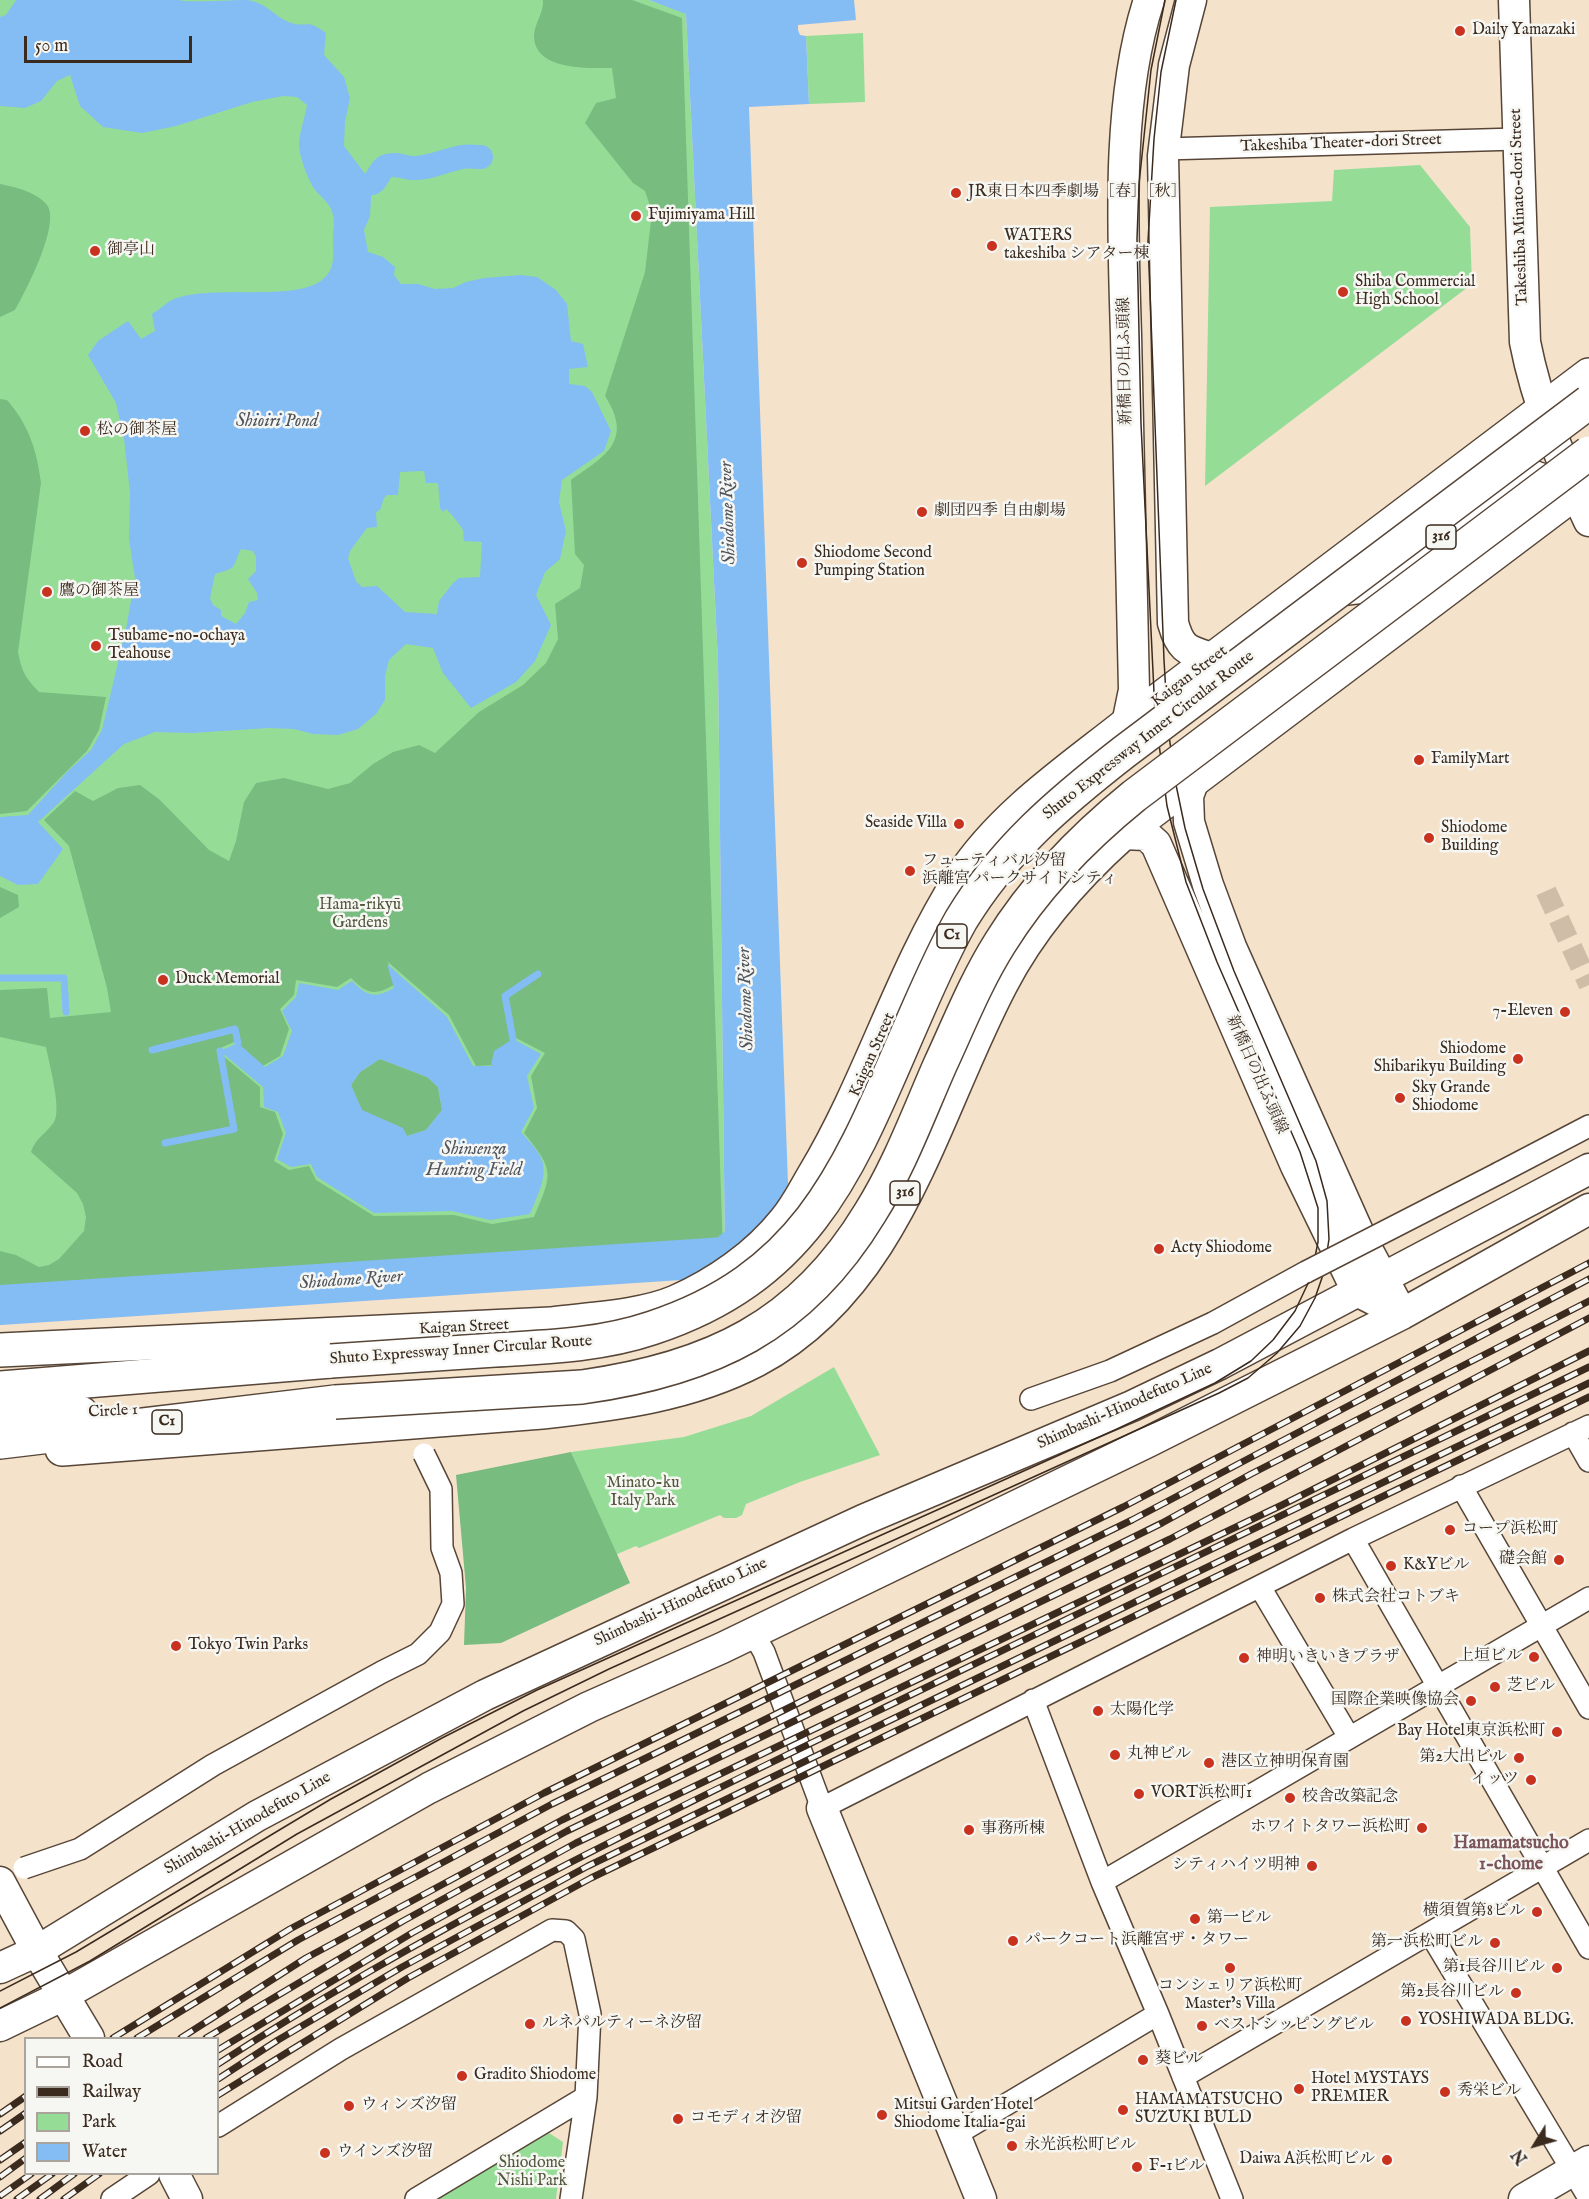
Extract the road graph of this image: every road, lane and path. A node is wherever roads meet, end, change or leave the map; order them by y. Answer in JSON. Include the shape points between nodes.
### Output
{"nodes":[{"id":1,"x":1149,"y":0,"type":"edge"},
{"id":2,"x":1191,"y":0,"type":"edge"},
{"id":3,"x":1514,"y":0,"type":"edge"},
{"id":4,"x":1517,"y":139,"type":"junction"},
{"id":5,"x":1164,"y":149,"type":"junction"},
{"id":6,"x":1589,"y":375,"type":"edge"},
{"id":7,"x":1589,"y":402,"type":"edge"},
{"id":8,"x":1542,"y":411,"type":"junction"},
{"id":9,"x":1589,"y":426,"type":"edge"},
{"id":10,"x":1589,"y":453,"type":"edge"},
{"id":11,"x":1582,"y":487,"type":"edge"},
{"id":12,"x":1589,"y":521,"type":"edge"},
{"id":13,"x":1299,"y":593,"type":"junction"},
{"id":14,"x":1214,"y":659,"type":"junction"},
{"id":15,"x":1127,"y":724,"type":"junction"},
{"id":16,"x":1195,"y":777,"type":"junction"},
{"id":17,"x":1122,"y":834,"type":"junction"},
{"id":18,"x":1589,"y":1126,"type":"edge"},
{"id":19,"x":1589,"y":1169,"type":"edge"},
{"id":20,"x":1589,"y":1209,"type":"edge"},
{"id":21,"x":1369,"y":1284,"type":"junction"},
{"id":22,"x":1401,"y":1314,"type":"junction"},
{"id":23,"x":0,"y":1350,"type":"edge"},
{"id":24,"x":331,"y":1361,"type":"junction"},
{"id":25,"x":0,"y":1365,"type":"edge"},
{"id":26,"x":0,"y":1388,"type":"edge"},
{"id":27,"x":1031,"y":1399,"type":"dead end"},
{"id":28,"x":335,"y":1402,"type":"junction"},
{"id":29,"x":0,"y":1417,"type":"edge"},
{"id":30,"x":1581,"y":1430,"type":"edge"},
{"id":31,"x":0,"y":1442,"type":"edge"},
{"id":32,"x":0,"y":1454,"type":"edge"},
{"id":33,"x":424,"y":1454,"type":"dead end"},
{"id":34,"x":1589,"y":1461,"type":"edge"},
{"id":35,"x":1461,"y":1486,"type":"junction"},
{"id":36,"x":1353,"y":1539,"type":"junction"},
{"id":37,"x":1260,"y":1587,"type":"junction"},
{"id":38,"x":1589,"y":1598,"type":"edge"},
{"id":39,"x":1541,"y":1625,"type":"junction"},
{"id":40,"x":753,"y":1633,"type":"junction"},
{"id":41,"x":1437,"y":1685,"type":"junction"},
{"id":42,"x":1033,"y":1700,"type":"junction"},
{"id":43,"x":1589,"y":1708,"type":"edge"},
{"id":44,"x":1349,"y":1737,"type":"junction"},
{"id":45,"x":822,"y":1808,"type":"junction"},
{"id":46,"x":1589,"y":1840,"type":"edge"},
{"id":47,"x":1543,"y":1867,"type":"junction"},
{"id":48,"x":0,"y":1882,"type":"edge"},
{"id":49,"x":1102,"y":1882,"type":"junction"},
{"id":50,"x":1430,"y":1933,"type":"junction"},
{"id":51,"x":1589,"y":1948,"type":"edge"},
{"id":52,"x":37,"y":1951,"type":"junction"},
{"id":53,"x":0,"y":1968,"type":"edge"},
{"id":54,"x":62,"y":1995,"type":"junction"},
{"id":55,"x":1158,"y":2014,"type":"junction"},
{"id":56,"x":0,"y":2026,"type":"edge"},
{"id":57,"x":88,"y":2037,"type":"edge"},
{"id":58,"x":1183,"y":2077,"type":"junction"},
{"id":59,"x":586,"y":2097,"type":"junction"},
{"id":60,"x":219,"y":2125,"type":"edge"},
{"id":61,"x":955,"y":2135,"type":"junction"},
{"id":62,"x":1581,"y":2166,"type":"edge"},
{"id":63,"x":175,"y":2175,"type":"edge"},
{"id":64,"x":140,"y":2180,"type":"edge"},
{"id":65,"x":977,"y":2198,"type":"edge"},
{"id":66,"x":1589,"y":2198,"type":"edge"},
{"id":67,"x":112,"y":2199,"type":"edge"},
{"id":68,"x":187,"y":2199,"type":"edge"},
{"id":69,"x":416,"y":2199,"type":"edge"},
{"id":70,"x":571,"y":2199,"type":"edge"},
{"id":71,"x":1232,"y":2199,"type":"edge"},
{"id":72,"x":1524,"y":2199,"type":"edge"}],
"edges":[{"from":1,"to":15,"type":"main road","name":"新橋日の出ふ頭線","via":[[1128,106],[1123,219],[1134,690]]},
{"from":2,"to":5,"type":"main road","via":[[1174,65]]},
{"from":3,"to":4,"type":"main road","name":"Takeshiba Minato-dori Street"},
{"from":4,"to":5,"type":"street","name":"Takeshiba Theater-dori Street"},
{"from":4,"to":8,"type":"main road","name":"Takeshiba Minato-dori Street","via":[[1525,342]]},
{"from":5,"to":14,"type":"main road","via":[[1173,623],[1185,649]]},
{"from":6,"to":8,"type":"main road","name":"Kaigan Street","number":"316"},
{"from":7,"to":24,"type":"main road","name":"Shuto Expressway Inner Circular Route","number":"C1","bridge":true,"via":[[1124,752],[1030,831],[981,890],[950,941],[840,1177],[808,1224],[763,1268],[709,1305],[626,1335],[561,1346]]},
{"from":8,"to":9,"type":"main road"},
{"from":8,"to":11,"type":"main road","name":"Takeshiba Minato-dori Street"},
{"from":8,"to":13,"type":"main road","name":"Kaigan Street","number":"316"},
{"from":10,"to":28,"type":"main road","number":"C1","bridge":true,"via":[[1134,796],[1058,864],[1037,888],[982,974],[871,1213],[830,1269],[775,1320],[710,1356],[623,1381],[582,1387]]},
{"from":11,"to":12,"type":"main road","name":"Takeshiba Minato-dori Street"},
{"from":11,"to":13,"type":"main road","number":"316","via":[[1523,474],[1381,584]]},
{"from":11,"to":16,"type":"main road","number":"316"},
{"from":13,"to":14,"type":"main road","name":"Kaigan Street","number":"316"},
{"from":14,"to":15,"type":"main road","name":"Kaigan Street","number":"316"},
{"from":15,"to":23,"type":"main road","name":"Kaigan Street","number":"316","via":[[1015,816],[963,876],[922,945],[842,1128],[800,1200],[746,1260],[720,1278],[675,1302],[611,1317],[551,1324]]},
{"from":16,"to":17,"type":"main road","number":"316"},
{"from":16,"to":21,"type":"main road","name":"新橋日の出ふ頭線","via":[[1188,796],[1189,822],[1208,885],[1227,937],[1360,1236]]},
{"from":17,"to":21,"type":"main road","name":"新橋日の出ふ頭線","via":[[1146,835],[1156,844],[1296,1166]]},
{"from":17,"to":32,"type":"main road","number":"316","via":[[1054,902],[1012,964],[913,1178],[877,1243],[826,1308],[756,1360],[670,1393],[596,1406]]},
{"from":18,"to":27,"type":"street","bridge":true,"via":[[1213,1323],[1110,1371]]},
{"from":19,"to":21,"type":"main road","name":"Shimbashi-Hinodefuto Line"},
{"from":20,"to":22,"type":"main road"},
{"from":21,"to":22,"type":"main road"},
{"from":21,"to":52,"type":"main road","name":"Shimbashi-Hinodefuto Line","via":[[1132,1406],[863,1520],[485,1695],[257,1816]]},
{"from":22,"to":40,"type":"main road","via":[[1138,1447]]},
{"from":24,"to":25,"type":"main road","number":"C1"},
{"from":24,"to":26,"type":"main road","name":"Shuto Expressway Inner Circular Route","number":"C1"},
{"from":28,"to":29,"type":"main road","name":"Circle 1","number":"C1"},
{"from":28,"to":31,"type":"main road","number":"C1"},
{"from":30,"to":34,"type":"street"},
{"from":30,"to":35,"type":"street"},
{"from":33,"to":48,"type":"street","bridge":true,"via":[[441,1489],[442,1548],[451,1573],[453,1604],[440,1632],[418,1654],[213,1765],[80,1849],[24,1868]]},
{"from":35,"to":36,"type":"street"},
{"from":35,"to":39,"type":"street"},
{"from":36,"to":37,"type":"street"},
{"from":36,"to":41,"type":"street"},
{"from":37,"to":42,"type":"street"},
{"from":37,"to":44,"type":"street"},
{"from":38,"to":39,"type":"street"},
{"from":39,"to":41,"type":"street"},
{"from":39,"to":43,"type":"street"},
{"from":40,"to":45,"type":"street","via":[[764,1652]]},
{"from":40,"to":54,"type":"main road","via":[[589,1707],[429,1788]]},
{"from":41,"to":44,"type":"street"},
{"from":41,"to":47,"type":"street"},
{"from":42,"to":45,"type":"street"},
{"from":42,"to":49,"type":"street"},
{"from":44,"to":49,"type":"street"},
{"from":45,"to":61,"type":"main road"},
{"from":46,"to":47,"type":"street"},
{"from":47,"to":50,"type":"street"},
{"from":47,"to":51,"type":"street"},
{"from":48,"to":52,"type":"main road"},
{"from":49,"to":55,"type":"street"},
{"from":50,"to":58,"type":"street"},
{"from":50,"to":62,"type":"street"},
{"from":52,"to":53,"type":"main road","name":"Shimbashi-Hinodefuto Line"},
{"from":52,"to":54,"type":"main road"},
{"from":54,"to":56,"type":"main road"},
{"from":54,"to":57,"type":"main road"},
{"from":55,"to":58,"type":"street"},
{"from":55,"to":61,"type":"street"},
{"from":58,"to":71,"type":"street"},
{"from":59,"to":60,"type":"street","via":[[588,2003],[574,1939],[566,1931],[552,1930],[341,2049]]},
{"from":59,"to":69,"type":"street"},
{"from":59,"to":70,"type":"street"},
{"from":61,"to":65,"type":"main road"},
{"from":62,"to":66,"type":"street"},
{"from":62,"to":72,"type":"main road"},
{"from":63,"to":68,"type":"main road"},
{"from":64,"to":67,"type":"street"}]}
